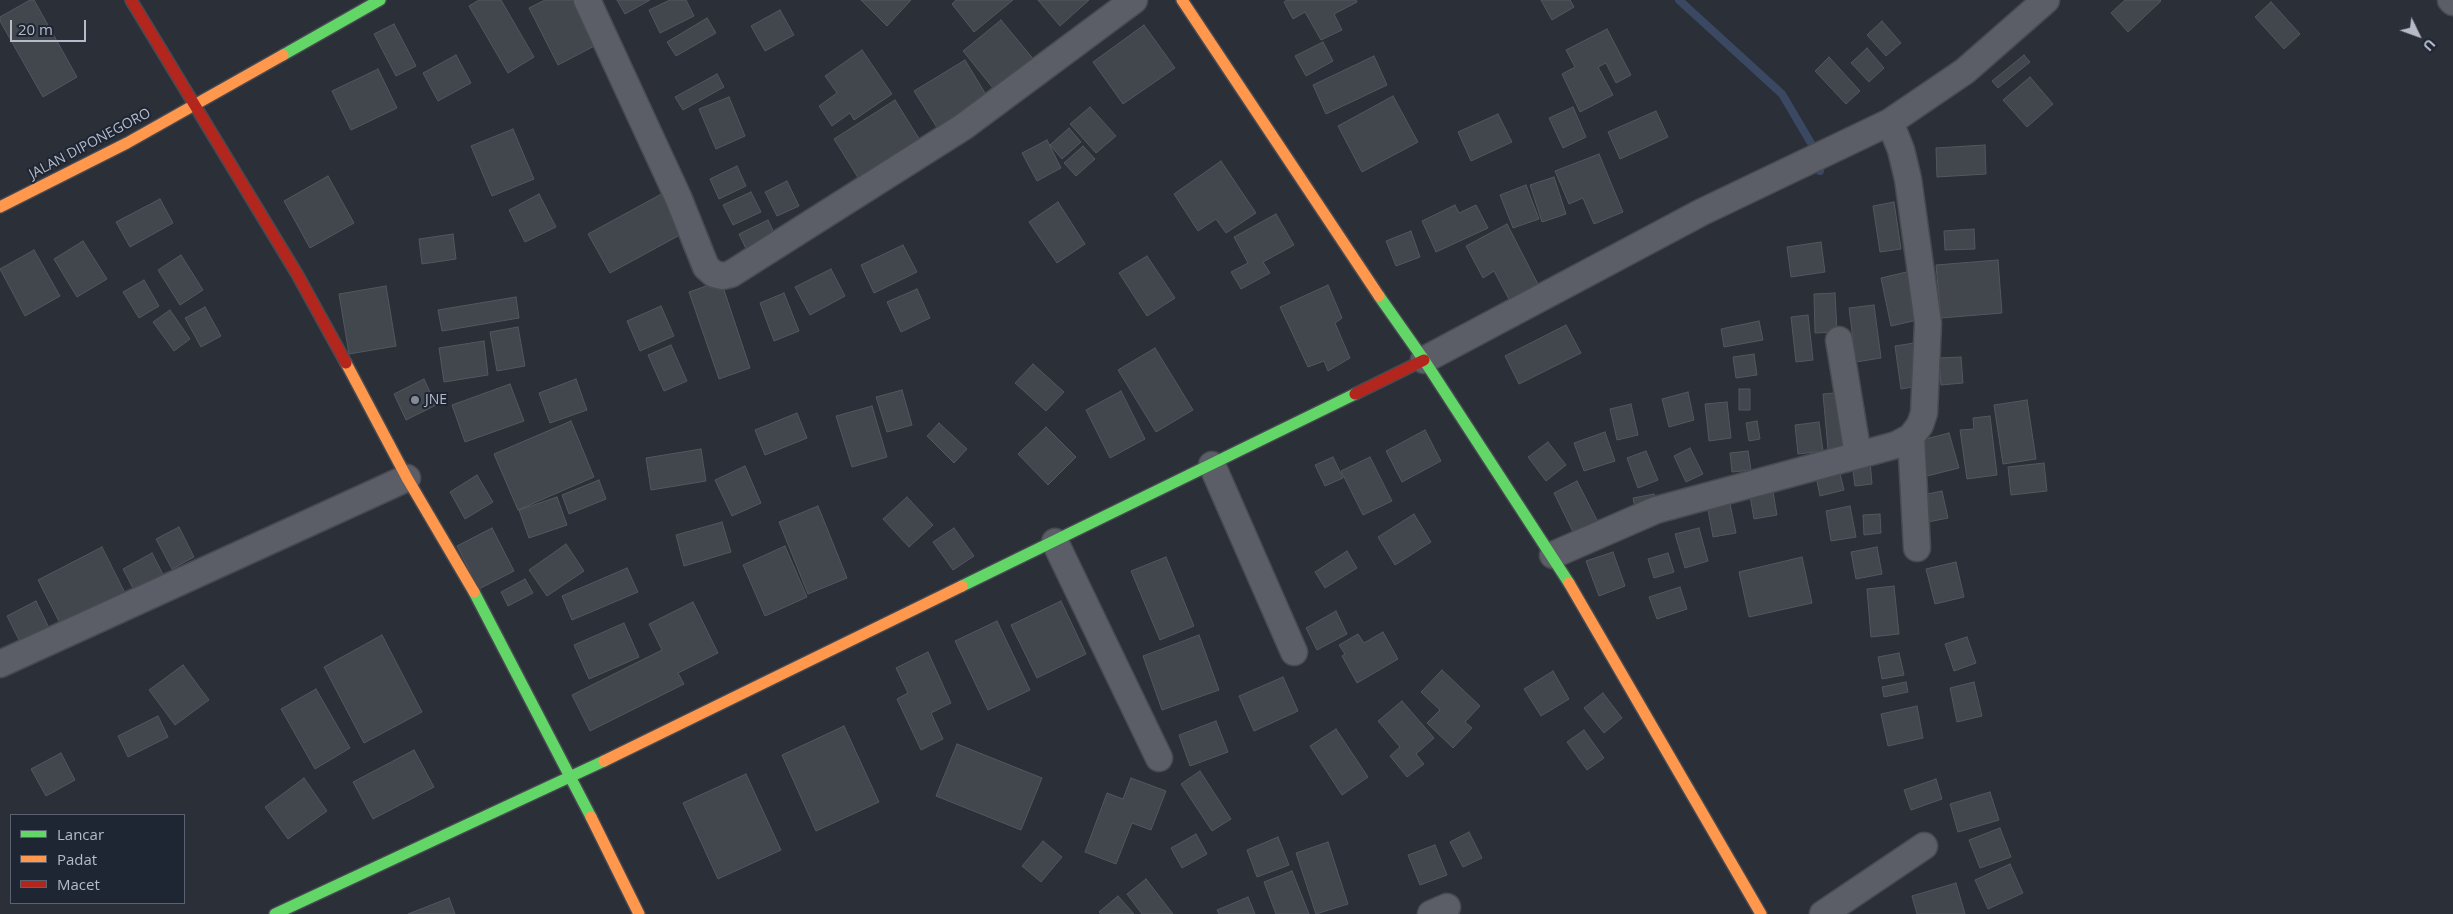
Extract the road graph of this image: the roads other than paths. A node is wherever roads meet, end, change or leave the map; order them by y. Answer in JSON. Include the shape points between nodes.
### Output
{"nodes":[{"id":1,"x":131,"y":0,"type":"edge"},
{"id":2,"x":380,"y":0,"type":"edge"},
{"id":3,"x":587,"y":0,"type":"edge"},
{"id":4,"x":1134,"y":0,"type":"edge"},
{"id":5,"x":1182,"y":0,"type":"edge"},
{"id":6,"x":2046,"y":0,"type":"edge"},
{"id":7,"x":193,"y":105,"type":"junction"},
{"id":8,"x":1890,"y":122,"type":"junction"},
{"id":9,"x":0,"y":207,"type":"edge"},
{"id":10,"x":1839,"y":340,"type":"dead end"},
{"id":11,"x":1424,"y":360,"type":"junction"},
{"id":12,"x":1911,"y":437,"type":"junction"},
{"id":13,"x":1858,"y":455,"type":"junction"},
{"id":14,"x":1212,"y":465,"type":"junction"},
{"id":15,"x":407,"y":478,"type":"junction"},
{"id":16,"x":1055,"y":542,"type":"junction"},
{"id":17,"x":1917,"y":548,"type":"dead end"},
{"id":18,"x":1553,"y":555,"type":"junction"},
{"id":19,"x":1294,"y":652,"type":"dead end"},
{"id":20,"x":0,"y":664,"type":"edge"},
{"id":21,"x":1159,"y":758,"type":"dead end"},
{"id":22,"x":570,"y":778,"type":"junction"},
{"id":23,"x":1924,"y":846,"type":"dead end"},
{"id":24,"x":275,"y":914,"type":"edge"},
{"id":25,"x":638,"y":914,"type":"edge"},
{"id":26,"x":1761,"y":914,"type":"edge"},
{"id":27,"x":1823,"y":914,"type":"edge"}],
"edges":[{"from":1,"to":7,"type":"street"},
{"from":2,"to":7,"type":"street","name":"JALAN DIPONEGORO"},
{"from":3,"to":4,"type":"street","via":[[678,197],[706,266],[714,274],[722,276],[730,274],[963,127]]},
{"from":5,"to":11,"type":"street","via":[[1347,251]]},
{"from":6,"to":8,"type":"street","via":[[1965,71]]},
{"from":7,"to":9,"type":"street","name":"JALAN DIPONEGORO","via":[[127,143]]},
{"from":7,"to":15,"type":"street","via":[[298,274]]},
{"from":8,"to":11,"type":"street","via":[[1702,212]]},
{"from":8,"to":12,"type":"street","via":[[1908,179],[1928,323],[1924,413]]},
{"from":10,"to":13,"type":"street"},
{"from":11,"to":14,"type":"street"},
{"from":11,"to":18,"type":"street"},
{"from":12,"to":13,"type":"street","via":[[1896,445]]},
{"from":12,"to":17,"type":"street"},
{"from":13,"to":18,"type":"street","via":[[1656,510]]},
{"from":14,"to":16,"type":"street"},
{"from":14,"to":19,"type":"street"},
{"from":15,"to":20,"type":"street"},
{"from":15,"to":22,"type":"street","via":[[476,596]]},
{"from":16,"to":21,"type":"street"},
{"from":16,"to":22,"type":"street"},
{"from":18,"to":26,"type":"street"},
{"from":22,"to":24,"type":"street"},
{"from":22,"to":25,"type":"street"},
{"from":23,"to":27,"type":"street"}]}
